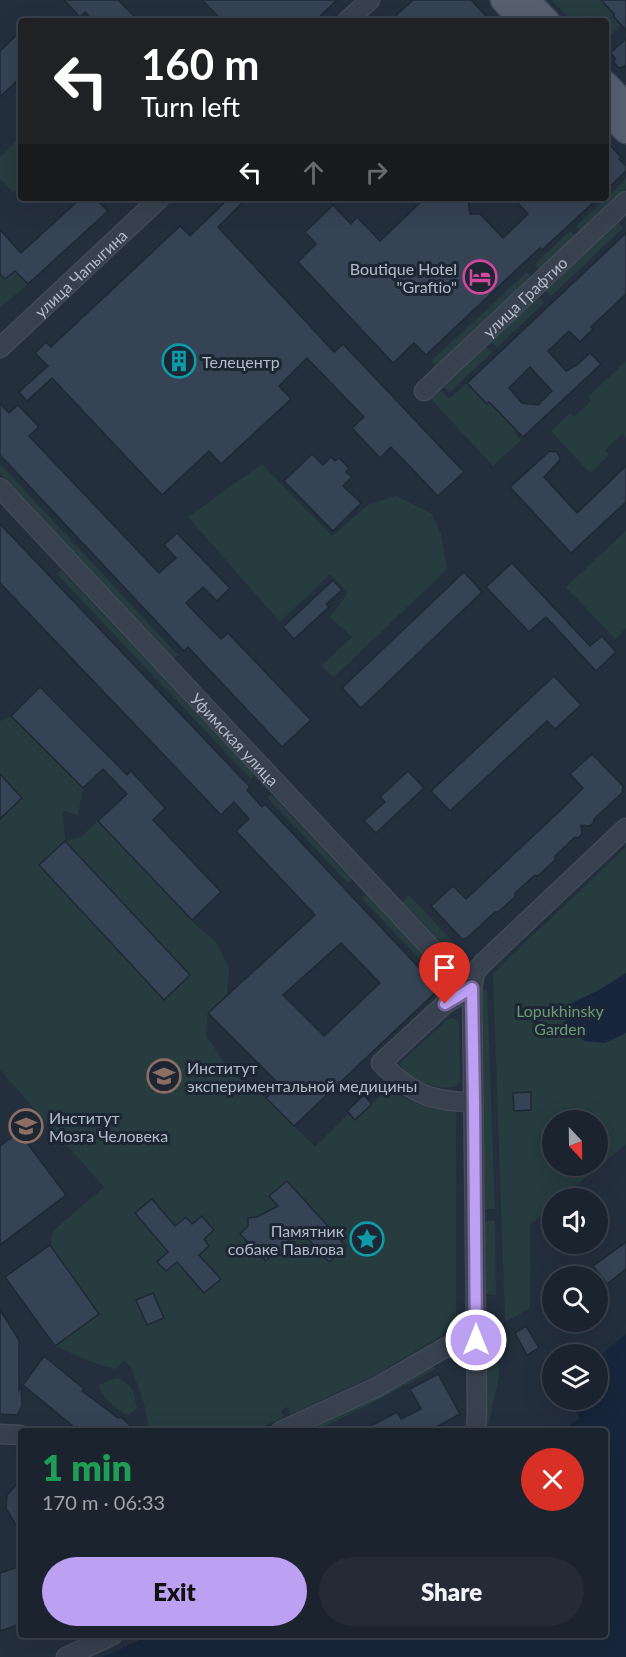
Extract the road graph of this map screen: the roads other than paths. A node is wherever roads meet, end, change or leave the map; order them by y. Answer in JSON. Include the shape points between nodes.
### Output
{"nodes":[{"id":1,"x":370,"y":0,"type":"edge"},
{"id":2,"x":503,"y":0,"type":"edge"},
{"id":3,"x":527,"y":0,"type":"edge"},
{"id":4,"x":350,"y":18,"type":"edge"},
{"id":5,"x":519,"y":18,"type":"edge"},
{"id":6,"x":544,"y":18,"type":"edge"},
{"id":7,"x":609,"y":87,"type":"edge"},
{"id":8,"x":626,"y":105,"type":"edge"},
{"id":9,"x":609,"y":113,"type":"edge"},
{"id":10,"x":626,"y":131,"type":"edge"},
{"id":11,"x":157,"y":201,"type":"edge"},
{"id":12,"x":626,"y":201,"type":"edge"},
{"id":13,"x":0,"y":348,"type":"edge"},
{"id":14,"x":424,"y":391,"type":"dead end"},
{"id":15,"x":0,"y":488,"type":"edge"},
{"id":16,"x":626,"y":828,"type":"edge"},
{"id":17,"x":472,"y":988,"type":"junction"},
{"id":18,"x":474,"y":1102,"type":"junction"},
{"id":19,"x":476,"y":1343,"type":"junction"},
{"id":20,"x":288,"y":1428,"type":"edge"},
{"id":21,"x":476,"y":1428,"type":"edge"},
{"id":22,"x":0,"y":1434,"type":"edge"},
{"id":23,"x":18,"y":1435,"type":"edge"},
{"id":24,"x":107,"y":1638,"type":"edge"},
{"id":25,"x":66,"y":1657,"type":"edge"}],
"edges":[{"from":1,"to":4,"type":"street"},
{"from":2,"to":5,"type":"main road"},
{"from":3,"to":6,"type":"main road"},
{"from":7,"to":8,"type":"main road"},
{"from":9,"to":10,"type":"main road"},
{"from":11,"to":13,"type":"street","name":"улица Чапыгина"},
{"from":12,"to":14,"type":"street","name":"улица Графтио"},
{"from":15,"to":17,"type":"street","name":"Уфимская улица"},
{"from":16,"to":17,"type":"street","via":[[483,963],[475,973]]},
{"from":17,"to":18,"type":"street"},
{"from":17,"to":18,"type":"street","via":[[445,1004],[381,1064],[399,1081],[431,1098]]},
{"from":18,"to":19,"type":"street"},
{"from":19,"to":20,"type":"street","via":[[451,1345],[377,1387]]},
{"from":19,"to":21,"type":"street"},
{"from":22,"to":23,"type":"street"},
{"from":24,"to":25,"type":"street"}]}
